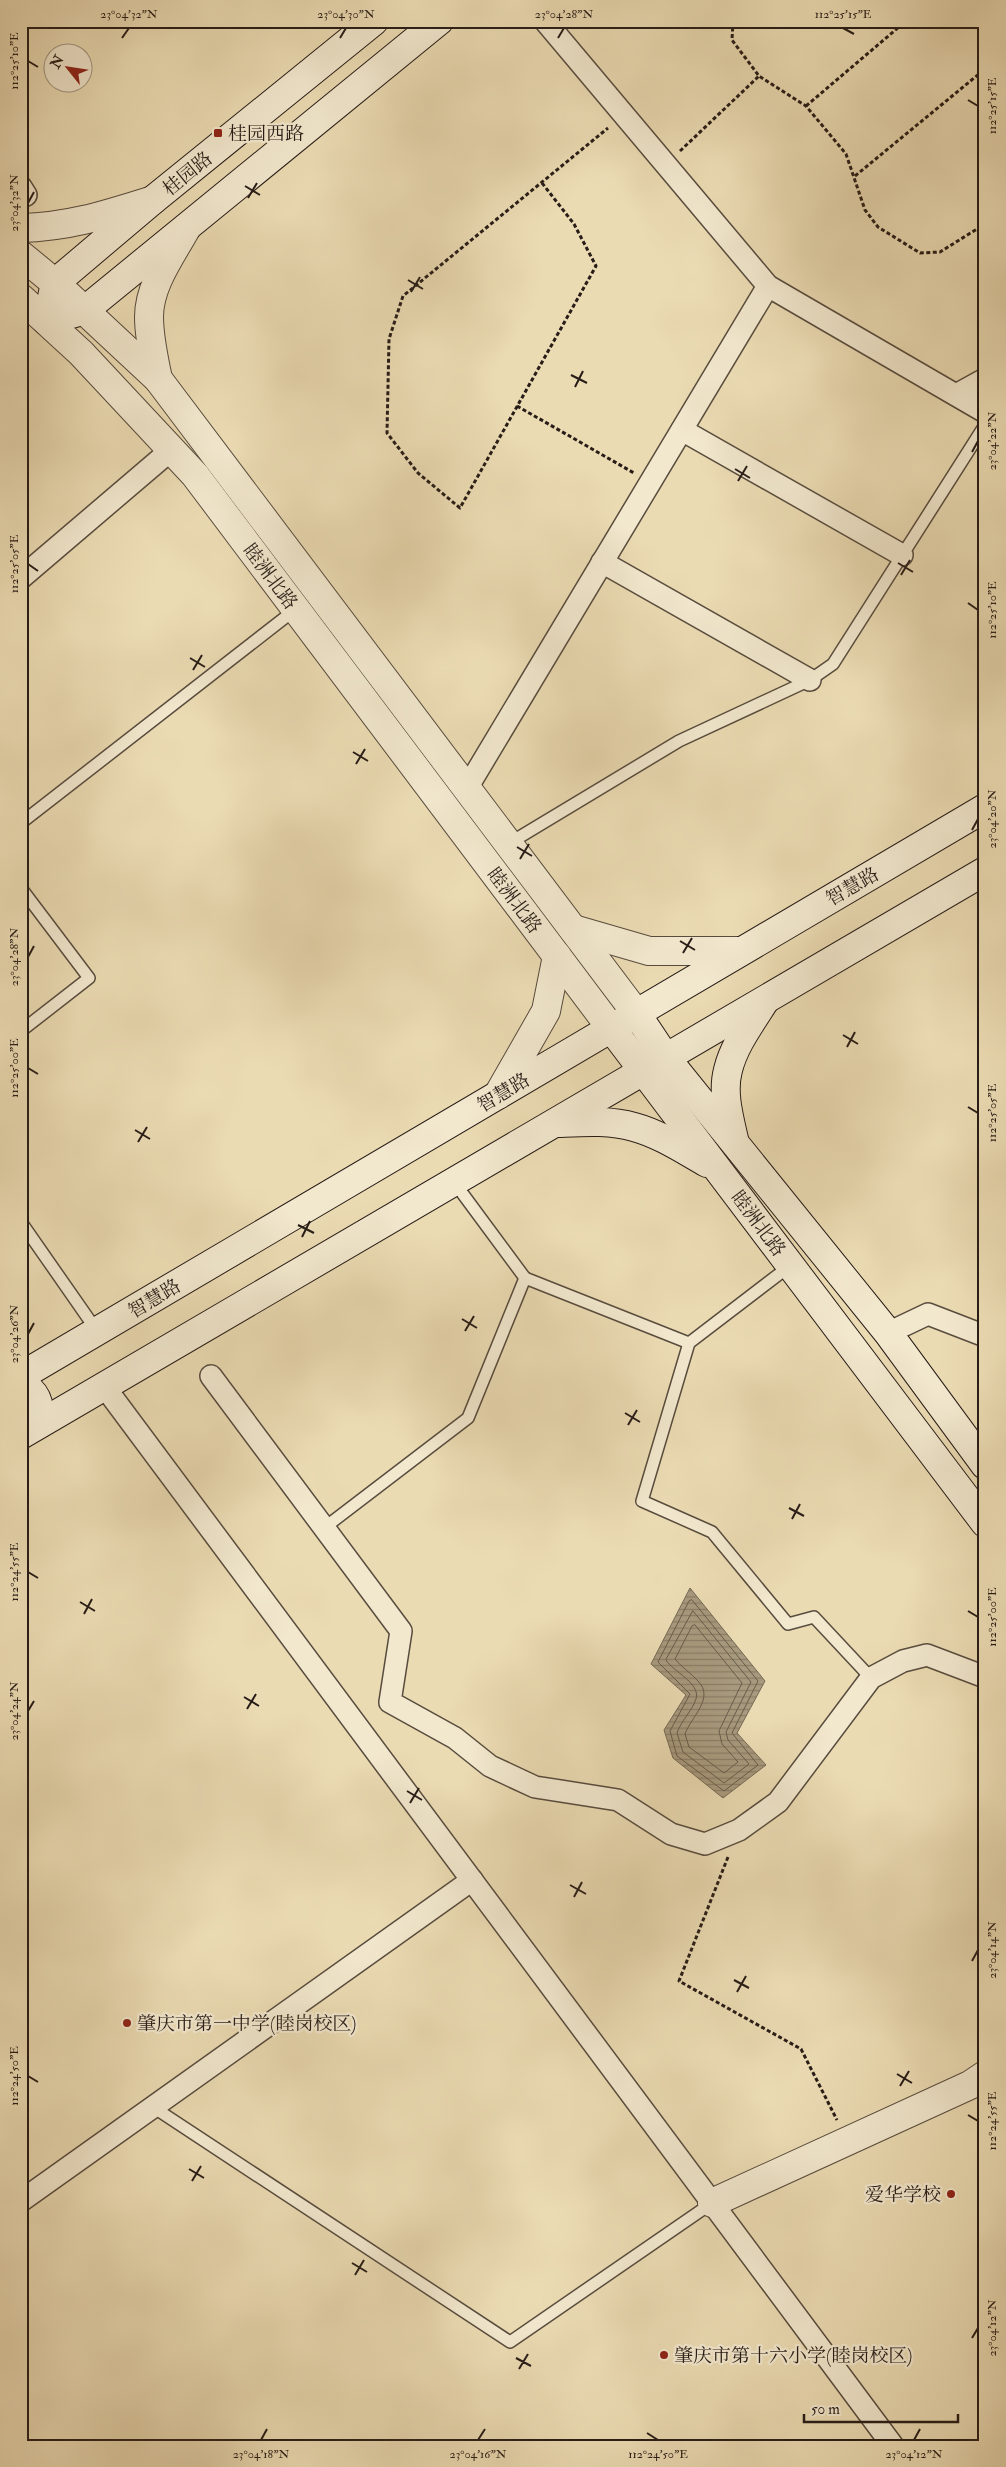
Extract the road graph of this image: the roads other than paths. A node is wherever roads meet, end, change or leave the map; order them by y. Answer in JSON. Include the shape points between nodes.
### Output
{"nodes":[{"id":1,"x":374,"y":21,"type":"edge"},
{"id":2,"x":439,"y":21,"type":"edge"},
{"id":3,"x":545,"y":21,"type":"edge"},
{"id":4,"x":153,"y":200,"type":"junction"},
{"id":5,"x":21,"y":228,"type":"edge"},
{"id":6,"x":186,"y":229,"type":"junction"},
{"id":7,"x":21,"y":255,"type":"edge"},
{"id":8,"x":55,"y":283,"type":"junction"},
{"id":9,"x":768,"y":286,"type":"junction"},
{"id":10,"x":21,"y":298,"type":"edge"},
{"id":11,"x":85,"y":310,"type":"junction"},
{"id":12,"x":48,"y":321,"type":"junction"},
{"id":13,"x":158,"y":379,"type":"junction"},
{"id":14,"x":985,"y":379,"type":"edge"},
{"id":15,"x":956,"y":395,"type":"junction"},
{"id":16,"x":985,"y":412,"type":"edge"},
{"id":17,"x":985,"y":425,"type":"edge"},
{"id":18,"x":682,"y":430,"type":"junction"},
{"id":19,"x":171,"y":450,"type":"junction"},
{"id":20,"x":902,"y":555,"type":"junction"},
{"id":21,"x":602,"y":562,"type":"junction"},
{"id":22,"x":21,"y":578,"type":"edge"},
{"id":23,"x":296,"y":609,"type":"junction"},
{"id":24,"x":810,"y":680,"type":"junction"},
{"id":25,"x":466,"y":788,"type":"junction"},
{"id":26,"x":985,"y":808,"type":"edge"},
{"id":27,"x":21,"y":823,"type":"edge"},
{"id":28,"x":508,"y":844,"type":"junction"},
{"id":29,"x":985,"y":871,"type":"edge"},
{"id":30,"x":21,"y":888,"type":"edge"},
{"id":31,"x":572,"y":929,"type":"junction"},
{"id":32,"x":742,"y":951,"type":"junction"},
{"id":33,"x":557,"y":956,"type":"junction"},
{"id":34,"x":766,"y":999,"type":"junction"},
{"id":35,"x":636,"y":1013,"type":"junction"},
{"id":36,"x":611,"y":1028,"type":"junction"},
{"id":37,"x":21,"y":1030,"type":"edge"},
{"id":38,"x":655,"y":1064,"type":"junction"},
{"id":39,"x":498,"y":1095,"type":"junction"},
{"id":40,"x":555,"y":1123,"type":"junction"},
{"id":41,"x":735,"y":1143,"type":"junction"},
{"id":42,"x":717,"y":1168,"type":"junction"},
{"id":43,"x":454,"y":1182,"type":"junction"},
{"id":44,"x":21,"y":1222,"type":"edge"},
{"id":45,"x":791,"y":1265,"type":"junction"},
{"id":46,"x":526,"y":1278,"type":"junction"},
{"id":47,"x":98,"y":1332,"type":"junction"},
{"id":48,"x":888,"y":1333,"type":"junction"},
{"id":49,"x":985,"y":1336,"type":"edge"},
{"id":50,"x":689,"y":1343,"type":"junction"},
{"id":51,"x":21,"y":1376,"type":"edge"},
{"id":52,"x":211,"y":1376,"type":"dead end"},
{"id":53,"x":21,"y":1384,"type":"edge"},
{"id":54,"x":104,"y":1386,"type":"junction"},
{"id":55,"x":30,"y":1429,"type":"edge"},
{"id":56,"x":985,"y":1465,"type":"edge"},
{"id":57,"x":985,"y":1523,"type":"edge"},
{"id":58,"x":324,"y":1528,"type":"junction"},
{"id":59,"x":985,"y":1677,"type":"edge"},
{"id":60,"x":871,"y":1678,"type":"junction"},
{"id":61,"x":472,"y":1880,"type":"junction"},
{"id":62,"x":985,"y":2075,"type":"edge"},
{"id":63,"x":153,"y":2107,"type":"junction"},
{"id":64,"x":21,"y":2201,"type":"edge"},
{"id":65,"x":712,"y":2203,"type":"junction"},
{"id":66,"x":893,"y":2446,"type":"edge"}],
"edges":[{"from":1,"to":4,"type":"main road","name":"桂园路"},
{"from":2,"to":6,"type":"main road"},
{"from":3,"to":9,"type":"street"},
{"from":4,"to":5,"type":"main road","via":[[85,222]]},
{"from":4,"to":8,"type":"main road","name":"桂园路"},
{"from":6,"to":11,"type":"main road"},
{"from":6,"to":13,"type":"main road","via":[[152,297],[149,316]]},
{"from":7,"to":8,"type":"main road","name":"睦洲北路"},
{"from":8,"to":11,"type":"main road","name":"睦洲北路"},
{"from":8,"to":12,"type":"main road"},
{"from":9,"to":15,"type":"street"},
{"from":9,"to":18,"type":"street"},
{"from":10,"to":12,"type":"main road","name":"睦洲北路"},
{"from":11,"to":12,"type":"main road"},
{"from":11,"to":13,"type":"main road","name":"睦洲北路"},
{"from":12,"to":19,"type":"main road","name":"睦洲北路"},
{"from":13,"to":25,"type":"main road","name":"睦洲北路"},
{"from":14,"to":15,"type":"street"},
{"from":15,"to":16,"type":"street"},
{"from":17,"to":20,"type":"lane"},
{"from":18,"to":20,"type":"street"},
{"from":18,"to":21,"type":"street"},
{"from":19,"to":22,"type":"street"},
{"from":19,"to":23,"type":"main road","name":"睦洲北路","via":[[195,475]]},
{"from":20,"to":24,"type":"lane","via":[[833,664]]},
{"from":21,"to":24,"type":"street"},
{"from":21,"to":25,"type":"street"},
{"from":23,"to":27,"type":"lane"},
{"from":23,"to":33,"type":"main road","name":"睦洲北路"},
{"from":24,"to":28,"type":"lane","via":[[679,740]]},
{"from":25,"to":28,"type":"main road","name":"睦洲北路"},
{"from":26,"to":32,"type":"main road","name":"智慧路"},
{"from":28,"to":31,"type":"main road","name":"睦洲北路"},
{"from":29,"to":34,"type":"main road"},
{"from":30,"to":37,"type":"lane","via":[[89,978]]},
{"from":31,"to":32,"type":"main road","via":[[649,951]]},
{"from":31,"to":35,"type":"main road","name":"睦洲北路"},
{"from":32,"to":35,"type":"main road","name":"智慧路"},
{"from":33,"to":36,"type":"main road","name":"睦洲北路"},
{"from":33,"to":39,"type":"main road","via":[[546,1011]]},
{"from":34,"to":38,"type":"main road"},
{"from":34,"to":41,"type":"main road","via":[[740,1041],[727,1070],[726,1106]]},
{"from":35,"to":36,"type":"main road","name":"智慧路"},
{"from":35,"to":38,"type":"main road","name":"睦洲北路"},
{"from":36,"to":38,"type":"main road","name":"睦洲北路"},
{"from":36,"to":39,"type":"main road","name":"智慧路"},
{"from":38,"to":40,"type":"main road"},
{"from":38,"to":41,"type":"main road","name":"睦洲北路"},
{"from":38,"to":42,"type":"main road","name":"睦洲北路"},
{"from":39,"to":47,"type":"main road","name":"智慧路"},
{"from":40,"to":42,"type":"main road","via":[[601,1122],[634,1127],[662,1138]]},
{"from":40,"to":43,"type":"main road"},
{"from":41,"to":48,"type":"main road","name":"睦洲北路"},
{"from":42,"to":45,"type":"main road","name":"睦洲北路"},
{"from":43,"to":46,"type":"lane"},
{"from":43,"to":54,"type":"main road"},
{"from":44,"to":47,"type":"lane"},
{"from":45,"to":50,"type":"lane"},
{"from":45,"to":57,"type":"main road","name":"睦洲北路"},
{"from":46,"to":50,"type":"lane"},
{"from":46,"to":58,"type":"lane","via":[[468,1418]]},
{"from":47,"to":51,"type":"main road","name":"智慧路"},
{"from":48,"to":49,"type":"street","via":[[928,1314]]},
{"from":48,"to":56,"type":"main road","name":"睦洲北路"},
{"from":50,"to":60,"type":"lane","via":[[642,1501],[712,1532],[788,1624],[814,1617]]},
{"from":52,"to":58,"type":"street"},
{"from":53,"to":55,"type":"main road","via":[[30,1389],[41,1408]]},
{"from":54,"to":55,"type":"main road"},
{"from":54,"to":61,"type":"street"},
{"from":58,"to":60,"type":"street","via":[[401,1631],[390,1702],[454,1738],[490,1766],[536,1787],[618,1800],[671,1834],[704,1844],[739,1830],[778,1802]]},
{"from":59,"to":60,"type":"street","via":[[927,1655],[902,1661]]},
{"from":61,"to":63,"type":"street"},
{"from":61,"to":65,"type":"street"},
{"from":62,"to":65,"type":"main road","via":[[970,2085]]},
{"from":63,"to":64,"type":"street"},
{"from":63,"to":65,"type":"lane","via":[[510,2342]]},
{"from":65,"to":66,"type":"street"}]}
